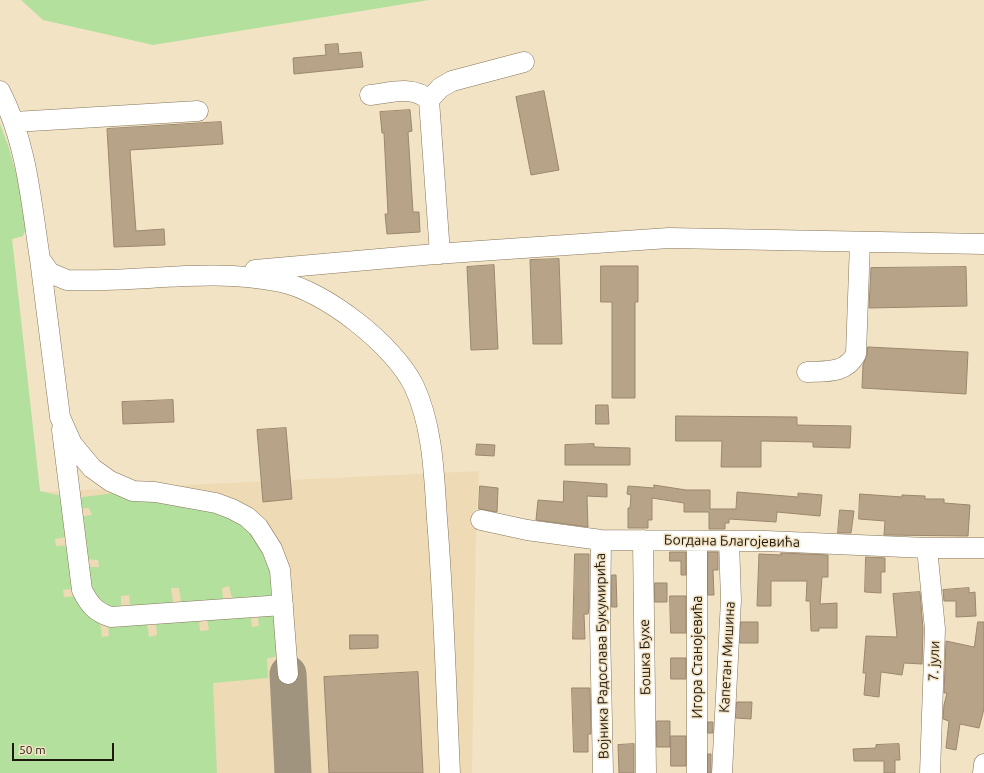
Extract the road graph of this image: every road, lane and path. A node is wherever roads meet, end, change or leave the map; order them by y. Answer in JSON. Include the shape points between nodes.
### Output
{"nodes":[{"id":1,"x":524,"y":62,"type":"dead end"},
{"id":2,"x":0,"y":91,"type":"edge"},
{"id":3,"x":370,"y":95,"type":"dead end"},
{"id":4,"x":429,"y":100,"type":"junction"},
{"id":5,"x":198,"y":111,"type":"dead end"},
{"id":6,"x":14,"y":122,"type":"junction"},
{"id":7,"x":860,"y":242,"type":"junction"},
{"id":8,"x":984,"y":244,"type":"edge"},
{"id":9,"x":440,"y":254,"type":"junction"},
{"id":10,"x":40,"y":259,"type":"junction"},
{"id":11,"x":216,"y":274,"type":"junction"},
{"id":12,"x":807,"y":372,"type":"dead end"},
{"id":13,"x":60,"y":417,"type":"junction"},
{"id":14,"x":481,"y":520,"type":"dead end"},
{"id":15,"x":601,"y":540,"type":"junction"},
{"id":16,"x":644,"y":540,"type":"junction"},
{"id":17,"x":697,"y":541,"type":"junction"},
{"id":18,"x":729,"y":541,"type":"junction"},
{"id":19,"x":927,"y":548,"type":"junction"},
{"id":20,"x":984,"y":548,"type":"edge"},
{"id":21,"x":283,"y":605,"type":"junction"},
{"id":22,"x":288,"y":674,"type":"dead end"},
{"id":23,"x":984,"y":764,"type":"edge"},
{"id":24,"x":450,"y":773,"type":"edge"},
{"id":25,"x":603,"y":773,"type":"edge"},
{"id":26,"x":646,"y":773,"type":"edge"},
{"id":27,"x":696,"y":773,"type":"edge"},
{"id":28,"x":722,"y":773,"type":"edge"},
{"id":29,"x":930,"y":773,"type":"edge"},
{"id":30,"x":983,"y":773,"type":"edge"}],
"edges":[{"from":1,"to":4,"type":"street","via":[[452,81],[440,88]]},
{"from":2,"to":6,"type":"street"},
{"from":3,"to":4,"type":"street","via":[[411,91],[423,94]]},
{"from":4,"to":9,"type":"street"},
{"from":5,"to":6,"type":"street"},
{"from":6,"to":10,"type":"street","via":[[21,142]]},
{"from":7,"to":8,"type":"street"},
{"from":7,"to":9,"type":"street","via":[[669,238]]},
{"from":7,"to":12,"type":"street","via":[[856,354],[847,367]]},
{"from":9,"to":11,"type":"street"},
{"from":10,"to":11,"type":"street","via":[[50,273],[67,280]]},
{"from":10,"to":13,"type":"street"},
{"from":11,"to":24,"type":"street","via":[[284,282],[311,293],[340,310],[369,332],[393,356],[413,385],[431,441],[440,559]]},
{"from":13,"to":21,"type":"street","via":[[72,444],[92,468],[110,481],[133,491],[155,492],[216,504],[247,517],[266,538],[277,560]]},
{"from":13,"to":21,"type":"street","via":[[82,590],[100,614],[111,617]]},
{"from":14,"to":15,"type":"street","name":"Богдана Благојевића","via":[[528,530]]},
{"from":15,"to":16,"type":"street","name":"Богдана Благојевића"},
{"from":15,"to":25,"type":"street","name":"Војника Радослава Букумирића"},
{"from":16,"to":17,"type":"street","name":"Богдана Благојевића"},
{"from":16,"to":26,"type":"street","name":"Бошка Бухе"},
{"from":17,"to":18,"type":"street","name":"Богдана Благојевића"},
{"from":17,"to":27,"type":"street","name":"Игора Станојевића"},
{"from":18,"to":19,"type":"street","name":"Богдана Благојевића"},
{"from":18,"to":28,"type":"street","name":"Капетан Мишина","via":[[731,600]]},
{"from":19,"to":20,"type":"street","name":"Богдана Благојевића"},
{"from":19,"to":29,"type":"street","name":"7. јули","via":[[935,630]]},
{"from":21,"to":22,"type":"street"},
{"from":23,"to":30,"type":"street"}]}
